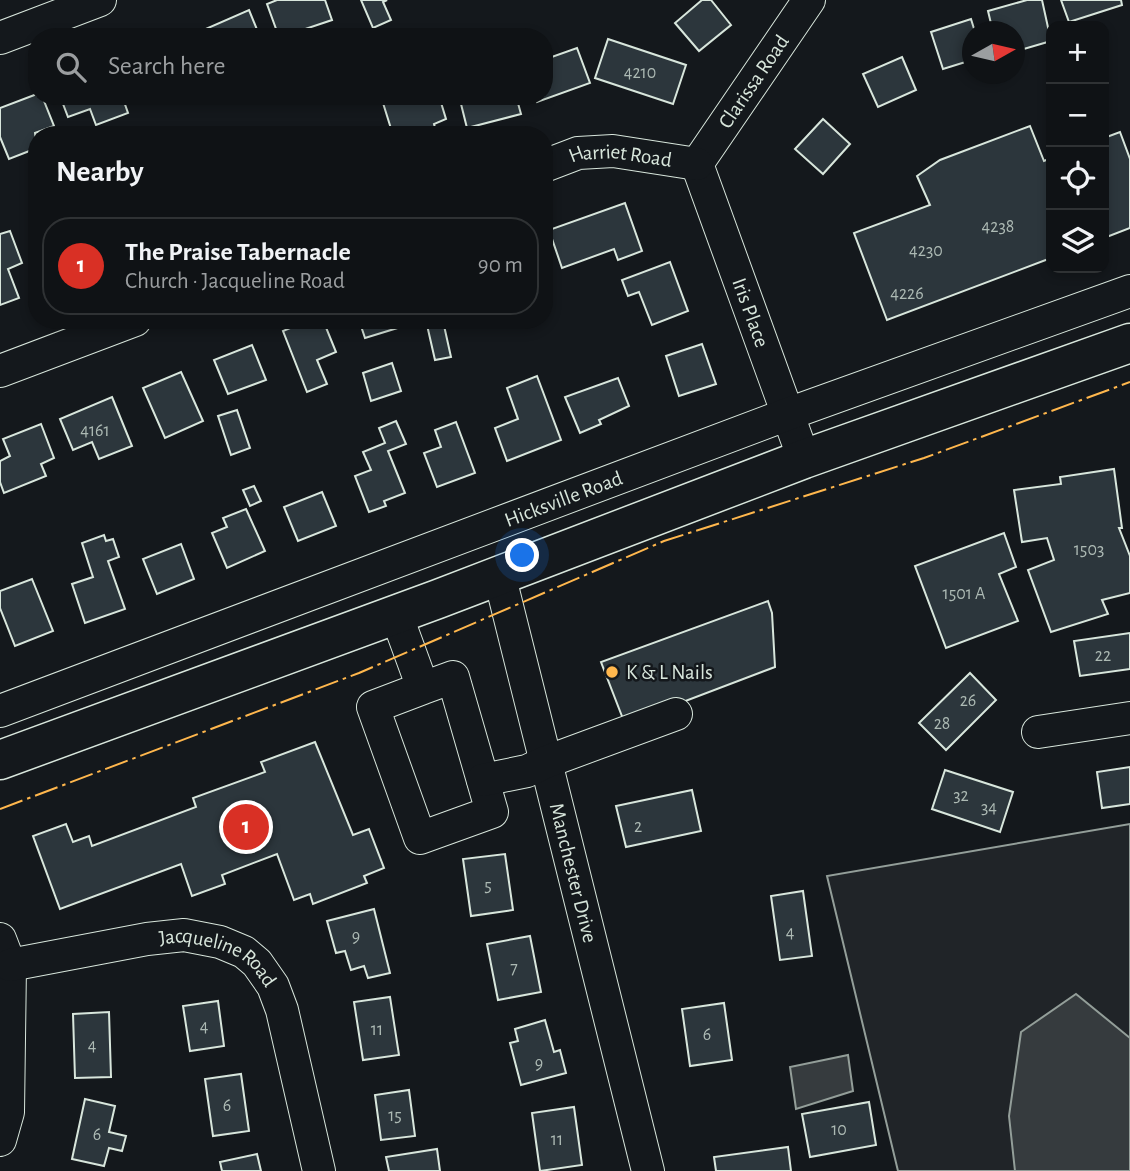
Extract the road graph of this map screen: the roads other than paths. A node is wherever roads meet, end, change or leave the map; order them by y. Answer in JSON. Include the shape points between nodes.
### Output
{"nodes":[{"id":1,"x":100,"y":0,"type":"edge"},
{"id":2,"x":809,"y":0,"type":"edge"},
{"id":3,"x":0,"y":37,"type":"edge"},
{"id":4,"x":553,"y":163,"type":"edge"},
{"id":5,"x":697,"y":164,"type":"junction"},
{"id":6,"x":1130,"y":291,"type":"edge"},
{"id":7,"x":111,"y":329,"type":"edge"},
{"id":8,"x":1130,"y":343,"type":"edge"},
{"id":9,"x":1130,"y":367,"type":"edge"},
{"id":10,"x":0,"y":371,"type":"edge"},
{"id":11,"x":1042,"y":374,"type":"junction"},
{"id":12,"x":788,"y":414,"type":"junction"},
{"id":13,"x":804,"y":458,"type":"junction"},
{"id":14,"x":499,"y":574,"type":"junction"},
{"id":15,"x":396,"y":614,"type":"junction"},
{"id":16,"x":423,"y":688,"type":"junction"},
{"id":17,"x":0,"y":711,"type":"edge"},
{"id":18,"x":676,"y":714,"type":"dead end"},
{"id":19,"x":1130,"y":718,"type":"edge"},
{"id":20,"x":1038,"y":732,"type":"dead end"},
{"id":21,"x":0,"y":760,"type":"edge"},
{"id":22,"x":546,"y":762,"type":"junction"},
{"id":23,"x":483,"y":780,"type":"junction"},
{"id":24,"x":5,"y":952,"type":"edge"},
{"id":25,"x":0,"y":1140,"type":"edge"},
{"id":26,"x":320,"y":1171,"type":"edge"},
{"id":27,"x":648,"y":1171,"type":"edge"}],
"edges":[{"from":1,"to":3,"type":"street"},
{"from":2,"to":5,"type":"street","name":"Clarissa Road"},
{"from":4,"to":5,"type":"street","name":"Harriet Road","via":[[578,153],[613,151]]},
{"from":5,"to":12,"type":"street","name":"Iris Place"},
{"from":6,"to":12,"type":"street","name":"Hicksville Road"},
{"from":7,"to":10,"type":"street"},
{"from":8,"to":11,"type":"main road"},
{"from":9,"to":11,"type":"main road"},
{"from":11,"to":13,"type":"main road"},
{"from":12,"to":13,"type":"street","name":"Iris Place"},
{"from":12,"to":17,"type":"street","name":"Hicksville Road"},
{"from":13,"to":14,"type":"main road"},
{"from":14,"to":15,"type":"main road"},
{"from":14,"to":22,"type":"street","name":"Manchester Drive"},
{"from":15,"to":16,"type":"street"},
{"from":15,"to":21,"type":"main road"},
{"from":16,"to":23,"type":"street","via":[[453,677]]},
{"from":16,"to":23,"type":"street","via":[[373,707],[419,838],[492,812]]},
{"from":18,"to":22,"type":"street"},
{"from":19,"to":20,"type":"street"},
{"from":22,"to":23,"type":"street"},
{"from":22,"to":27,"type":"street","name":"Manchester Drive"},
{"from":24,"to":25,"type":"street","via":[[8,1112]]},
{"from":24,"to":26,"type":"street","name":"Jacqueline Road","via":[[184,935],[244,952],[273,986],[282,1010]]}]}
